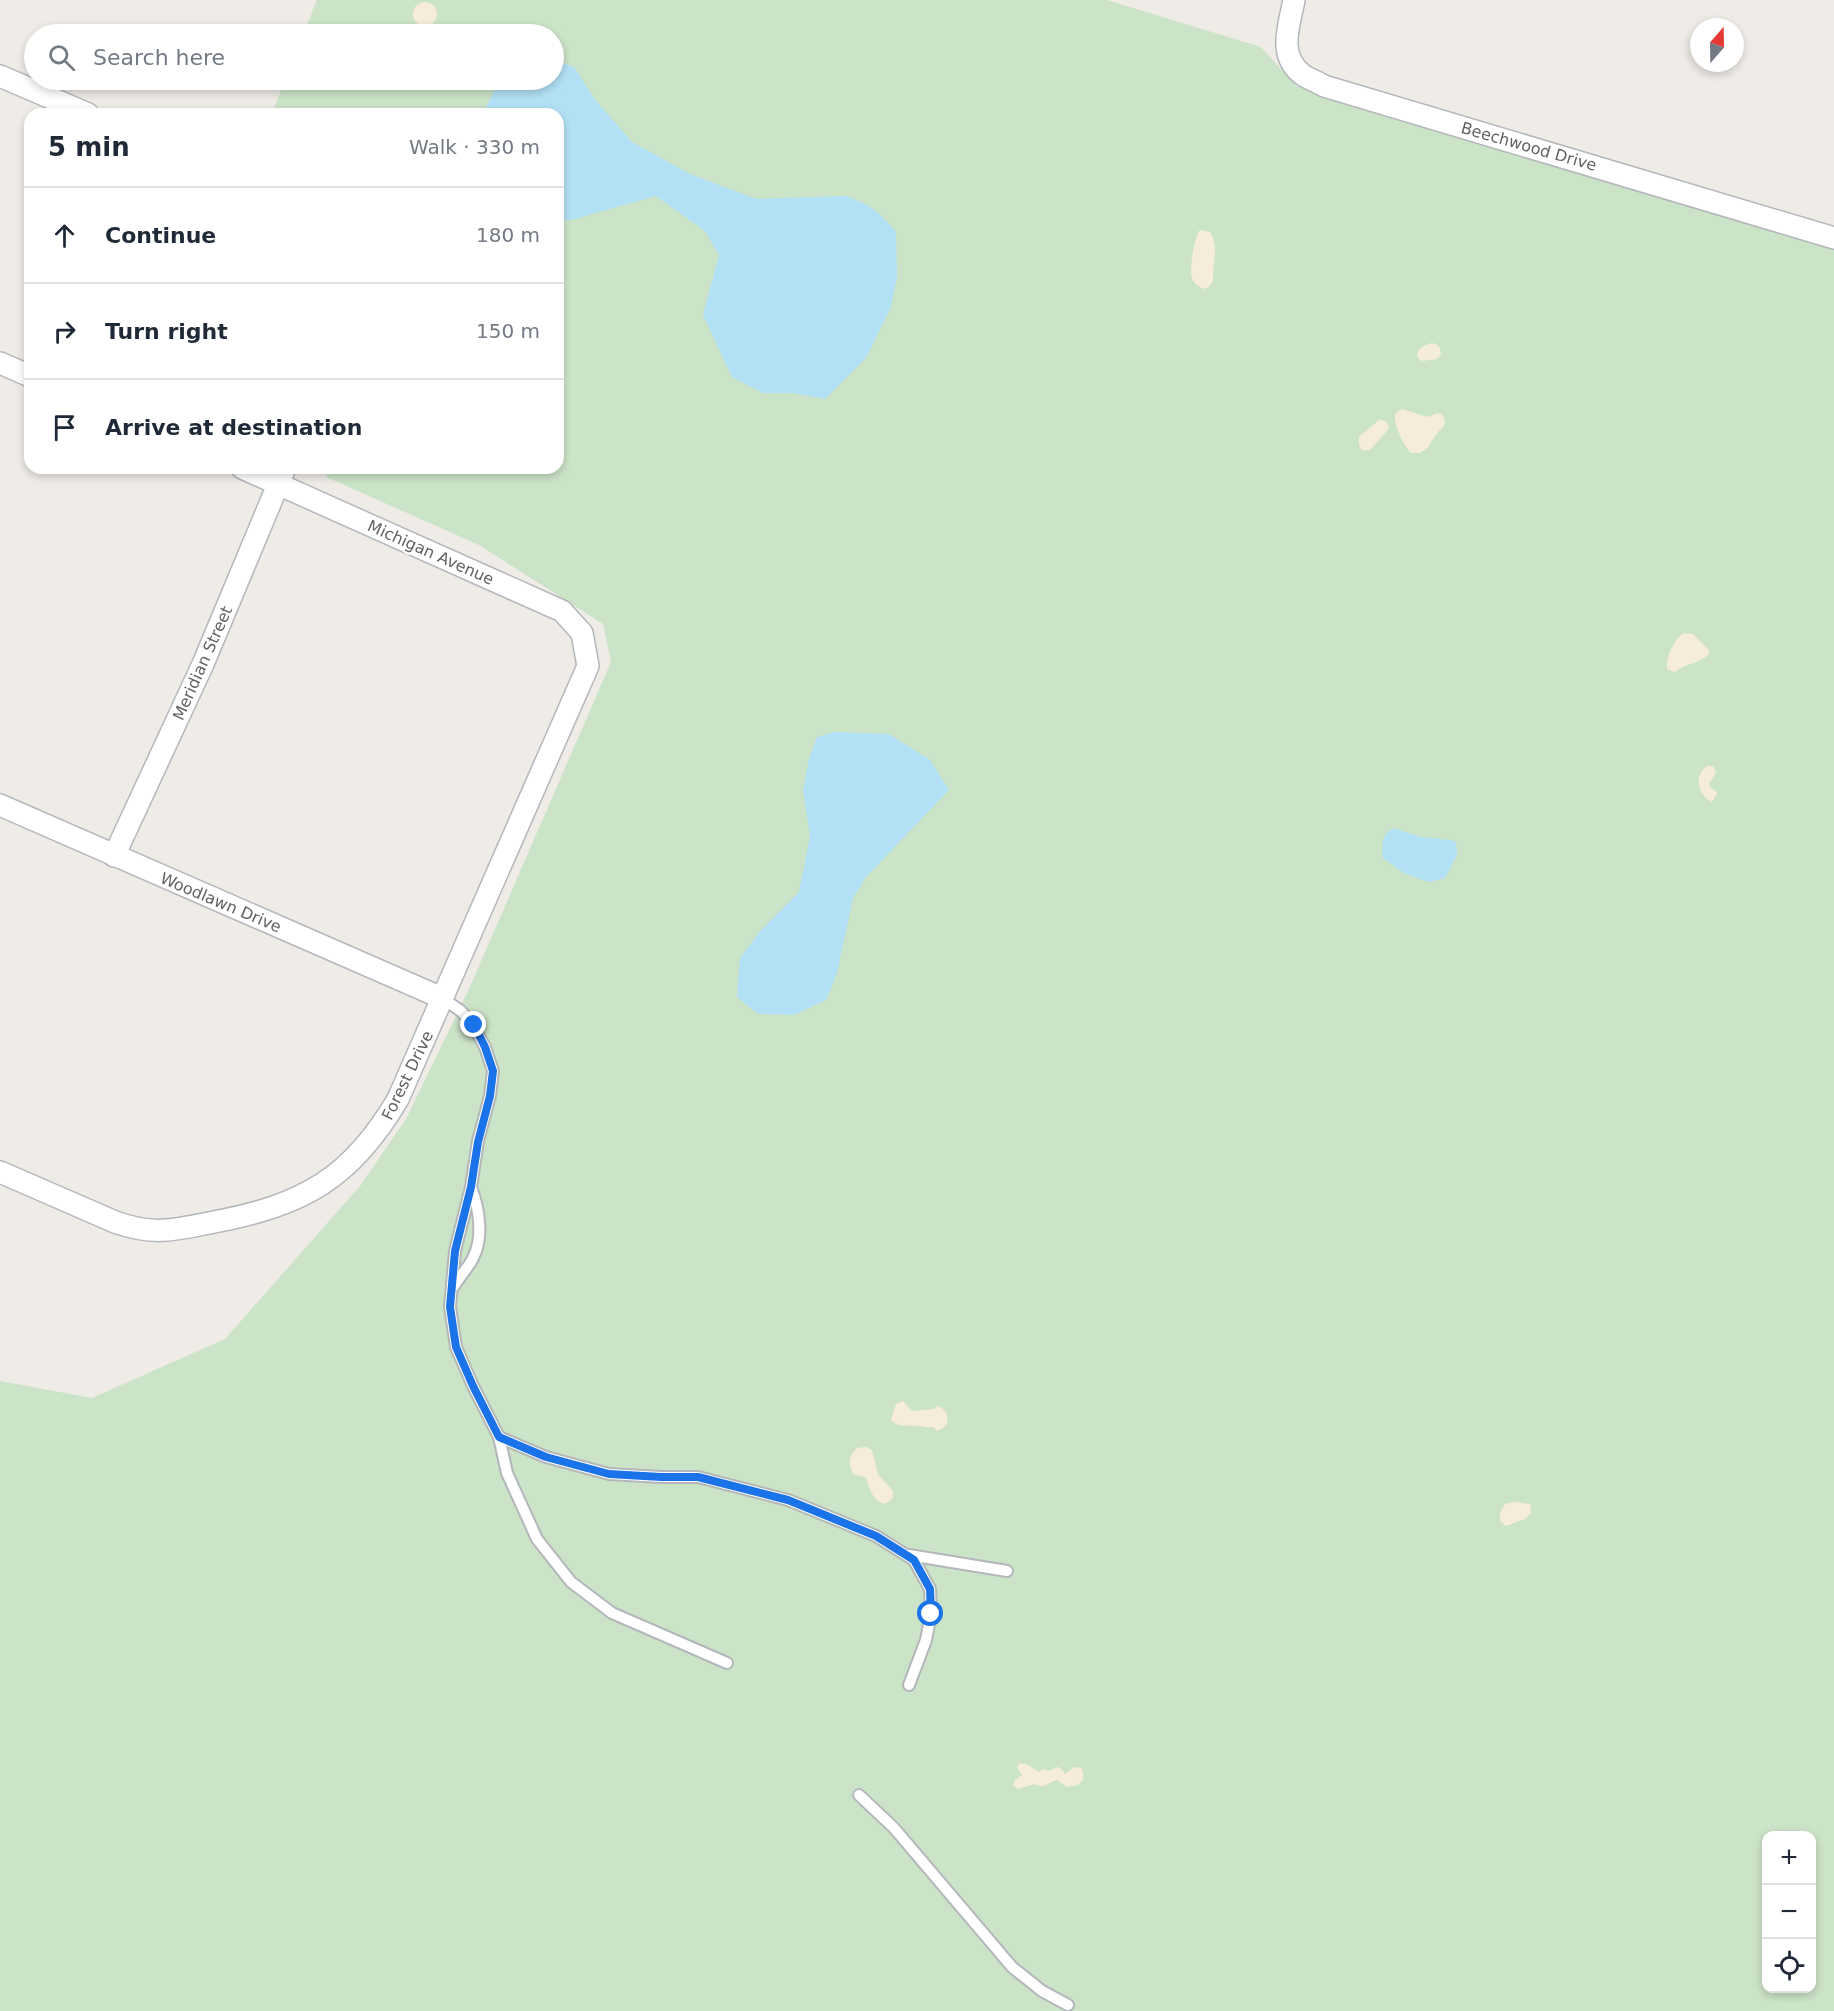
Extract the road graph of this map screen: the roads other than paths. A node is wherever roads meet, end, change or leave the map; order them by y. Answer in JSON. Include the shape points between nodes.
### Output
{"nodes":[{"id":1,"x":1294,"y":0,"type":"edge"},
{"id":2,"x":0,"y":76,"type":"edge"},
{"id":3,"x":24,"y":86,"type":"edge"},
{"id":4,"x":32,"y":90,"type":"edge"},
{"id":5,"x":74,"y":108,"type":"edge"},
{"id":6,"x":1834,"y":238,"type":"edge"},
{"id":7,"x":0,"y":363,"type":"edge"},
{"id":8,"x":24,"y":373,"type":"edge"},
{"id":9,"x":281,"y":476,"type":"edge"},
{"id":10,"x":588,"y":666,"type":"joint"},
{"id":11,"x":0,"y":805,"type":"edge"},
{"id":12,"x":114,"y":856,"type":"junction"},
{"id":13,"x":442,"y":998,"type":"junction"},
{"id":14,"x":0,"y":1172,"type":"edge"},
{"id":15,"x":471,"y":1187,"type":"junction"},
{"id":16,"x":453,"y":1289,"type":"junction"},
{"id":17,"x":499,"y":1437,"type":"junction"},
{"id":18,"x":905,"y":1555,"type":"junction"},
{"id":19,"x":1007,"y":1571,"type":"dead end"},
{"id":20,"x":727,"y":1663,"type":"dead end"},
{"id":21,"x":909,"y":1685,"type":"dead end"},
{"id":22,"x":859,"y":1795,"type":"dead end"},
{"id":23,"x":1068,"y":2005,"type":"dead end"}],
"edges":[{"from":1,"to":6,"type":"street","name":"Beechwood Drive","via":[[1285,44],[1290,62],[1302,75],[1324,86]]},
{"from":2,"to":3,"type":"street"},
{"from":4,"to":5,"type":"street"},
{"from":7,"to":8,"type":"street"},
{"from":9,"to":10,"type":"street","name":"Michigan Avenue","via":[[562,611],[582,633]]},
{"from":9,"to":12,"type":"street","name":"Meridian Street","via":[[203,664]]},
{"from":10,"to":13,"type":"street","name":"Forest Drive"},
{"from":11,"to":12,"type":"street","name":"Woodlawn Drive"},
{"from":12,"to":13,"type":"street","name":"Woodlawn Drive"},
{"from":13,"to":14,"type":"street","name":"Forest Drive","via":[[398,1099],[374,1136],[337,1174],[308,1194],[275,1207],[172,1231],[135,1229]]},
{"from":13,"to":15,"type":"lane","via":[[474,1025],[493,1071]]},
{"from":15,"to":16,"type":"lane","via":[[455,1251]]},
{"from":15,"to":16,"type":"lane","via":[[480,1226],[479,1240]]},
{"from":16,"to":17,"type":"lane","via":[[450,1307],[456,1347]]},
{"from":17,"to":18,"type":"lane","via":[[546,1457],[609,1474],[698,1477],[788,1500],[876,1536]]},
{"from":17,"to":20,"type":"lane","via":[[507,1473],[537,1539],[571,1582],[612,1613]]},
{"from":18,"to":19,"type":"lane"},
{"from":18,"to":21,"type":"lane","via":[[914,1560],[930,1589],[931,1614]]},
{"from":22,"to":23,"type":"lane","via":[[894,1828],[1012,1967],[1042,1991]]}]}
